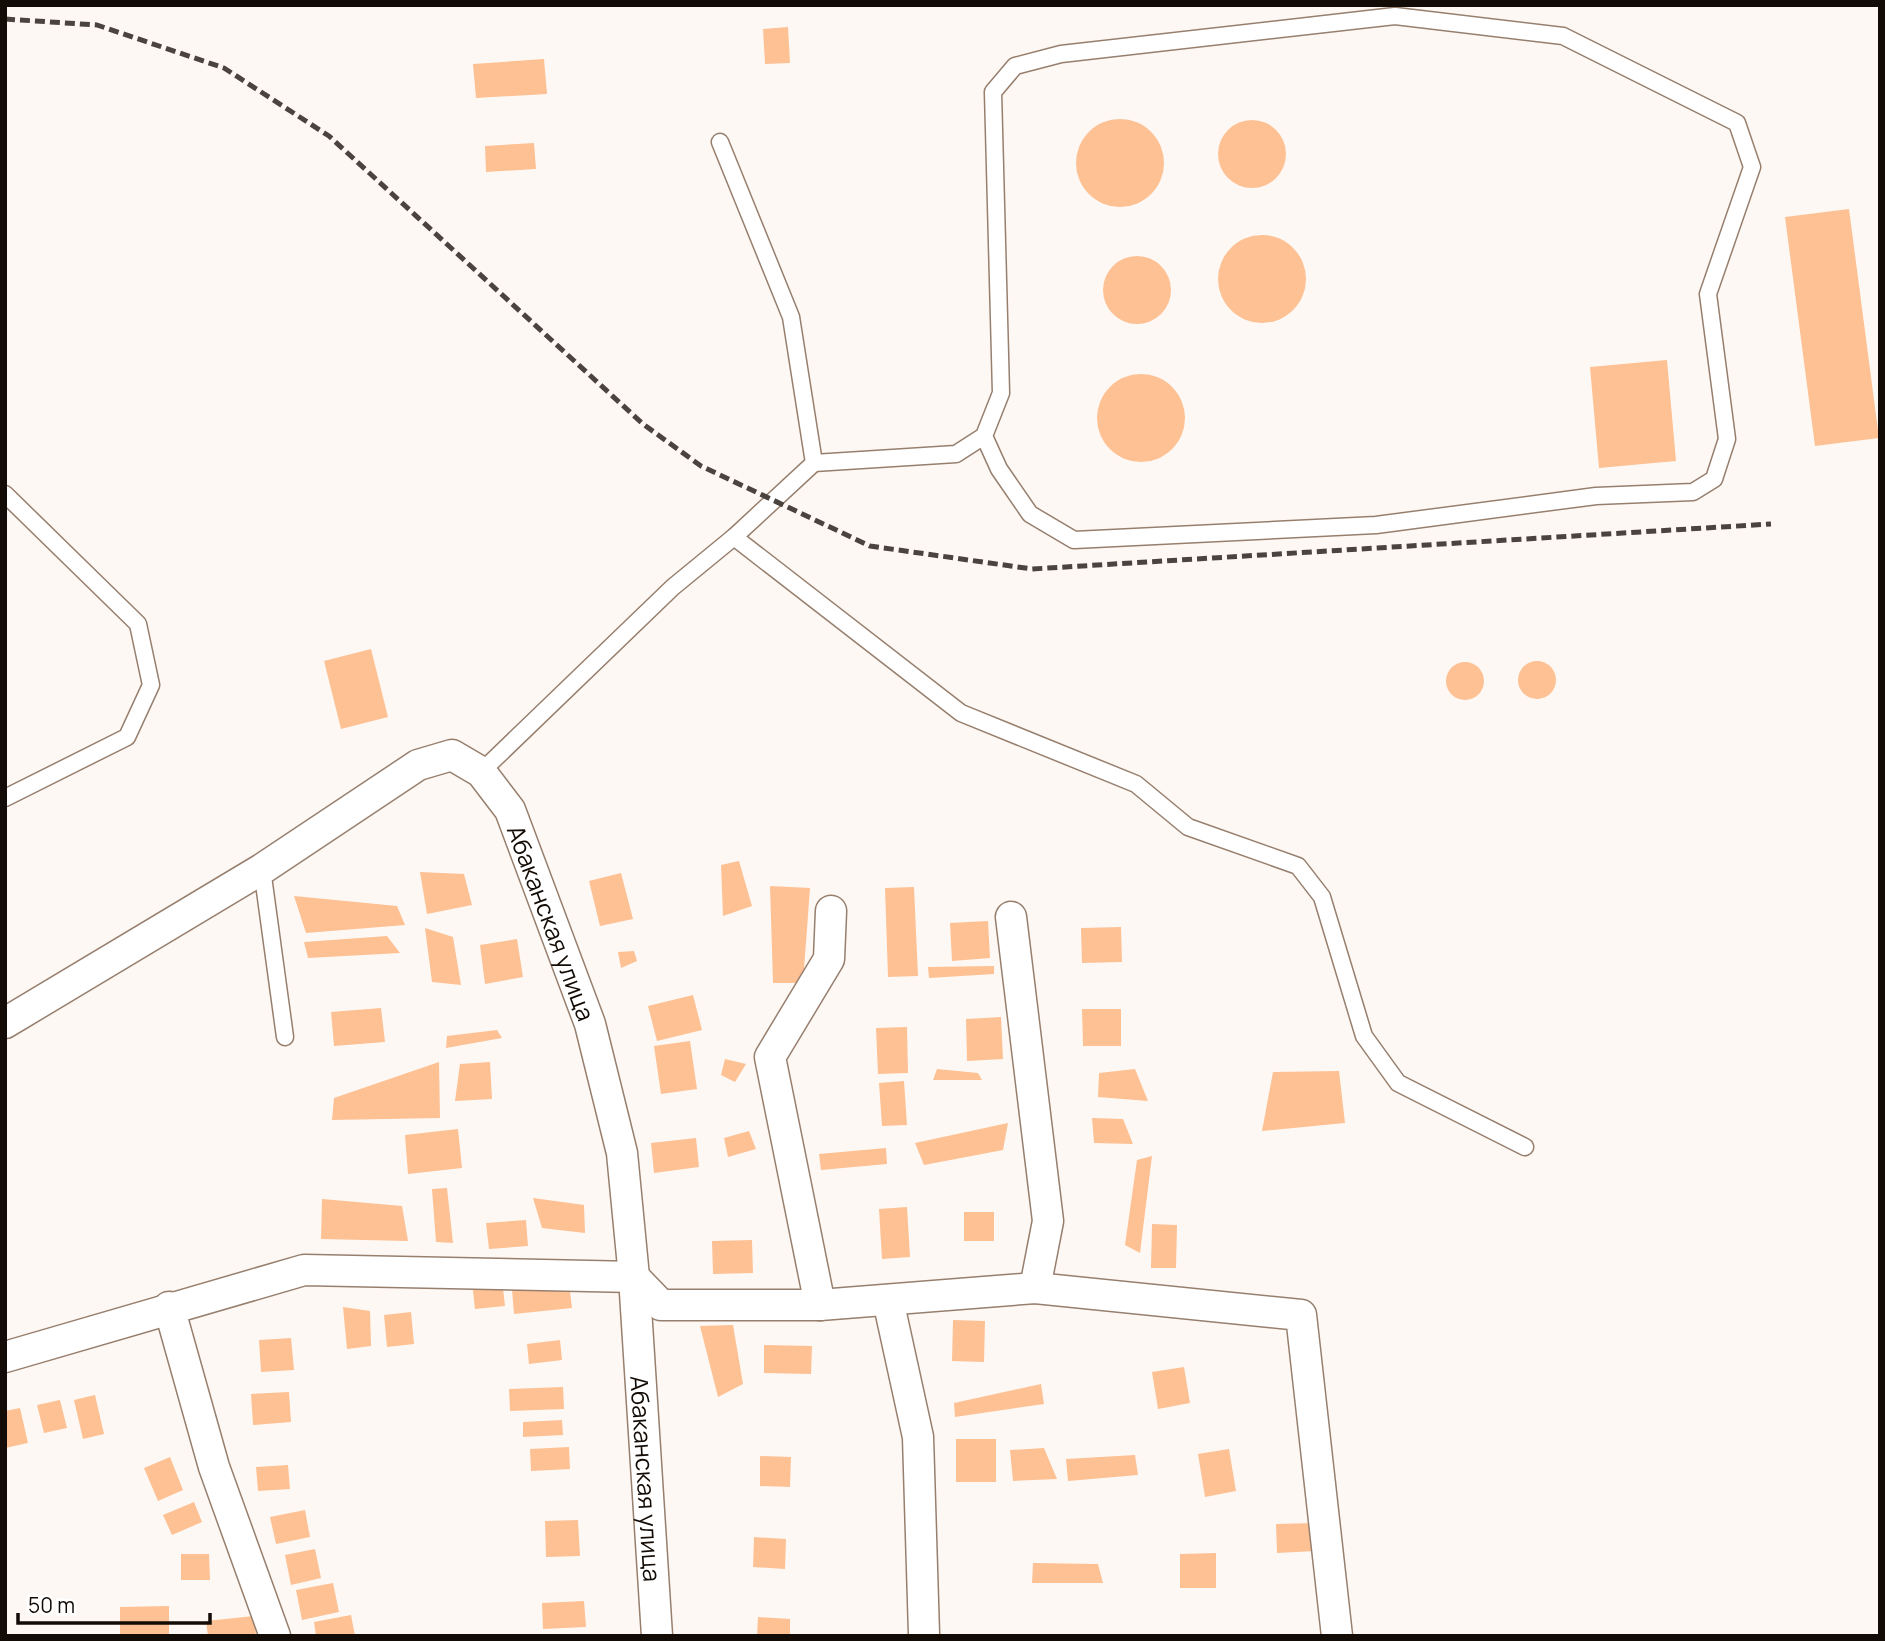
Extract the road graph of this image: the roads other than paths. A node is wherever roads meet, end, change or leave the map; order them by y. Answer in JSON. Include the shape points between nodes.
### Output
{"nodes":[{"id":1,"x":720,"y":142,"type":"dead end"},
{"id":2,"x":984,"y":436,"type":"junction"},
{"id":3,"x":814,"y":463,"type":"junction"},
{"id":4,"x":5,"y":494,"type":"edge"},
{"id":5,"x":734,"y":537,"type":"junction"},
{"id":6,"x":481,"y":772,"type":"junction"},
{"id":7,"x":5,"y":798,"type":"edge"},
{"id":8,"x":261,"y":869,"type":"junction"},
{"id":9,"x":831,"y":911,"type":"dead end"},
{"id":10,"x":1011,"y":917,"type":"dead end"},
{"id":11,"x":5,"y":1023,"type":"edge"},
{"id":12,"x":285,"y":1037,"type":"dead end"},
{"id":13,"x":1525,"y":1147,"type":"dead end"},
{"id":14,"x":634,"y":1277,"type":"junction"},
{"id":15,"x":1035,"y":1288,"type":"junction"},
{"id":16,"x":888,"y":1300,"type":"junction"},
{"id":17,"x":820,"y":1305,"type":"junction"},
{"id":18,"x":169,"y":1307,"type":"junction"},
{"id":19,"x":5,"y":1357,"type":"edge"},
{"id":20,"x":924,"y":1634,"type":"dead end"},
{"id":21,"x":275,"y":1636,"type":"edge"},
{"id":22,"x":657,"y":1636,"type":"edge"},
{"id":23,"x":1337,"y":1636,"type":"edge"}],
"edges":[{"from":1,"to":3,"type":"lane","via":[[791,317]]},
{"from":2,"to":2,"type":"lane","via":[[1001,393],[993,92],[1015,66],[1060,54],[1395,16],[1563,36],[1737,123],[1752,167],[1708,294],[1727,439],[1714,478],[1693,492],[1596,496],[1376,525],[1074,540],[1030,514],[999,469]]},
{"from":2,"to":3,"type":"lane","via":[[956,454]]},
{"from":3,"to":5,"type":"lane"},
{"from":4,"to":7,"type":"lane","via":[[138,624],[151,685],[127,737]]},
{"from":5,"to":6,"type":"lane","via":[[673,587]]},
{"from":5,"to":13,"type":"lane","via":[[961,713],[1136,784],[1188,827],[1298,866],[1322,897],[1364,1036],[1398,1083]]},
{"from":6,"to":8,"type":"street","name":"Абаканская улица","via":[[452,755],[418,765]]},
{"from":6,"to":14,"type":"street","name":"Абаканская улица","via":[[510,810],[590,1024],[622,1153]]},
{"from":8,"to":11,"type":"street","name":"Абаканская улица"},
{"from":8,"to":12,"type":"lane"},
{"from":9,"to":17,"type":"street","via":[[829,959],[771,1057]]},
{"from":10,"to":15,"type":"street","via":[[1048,1221]]},
{"from":14,"to":17,"type":"street","via":[[661,1306]]},
{"from":14,"to":18,"type":"street","via":[[304,1270]]},
{"from":14,"to":22,"type":"street","name":"Абаканская улица"},
{"from":15,"to":16,"type":"street"},
{"from":15,"to":23,"type":"street","via":[[1301,1315]]},
{"from":16,"to":17,"type":"street"},
{"from":16,"to":20,"type":"street","via":[[918,1437]]},
{"from":18,"to":19,"type":"street"},
{"from":18,"to":21,"type":"street","via":[[214,1466]]}]}
